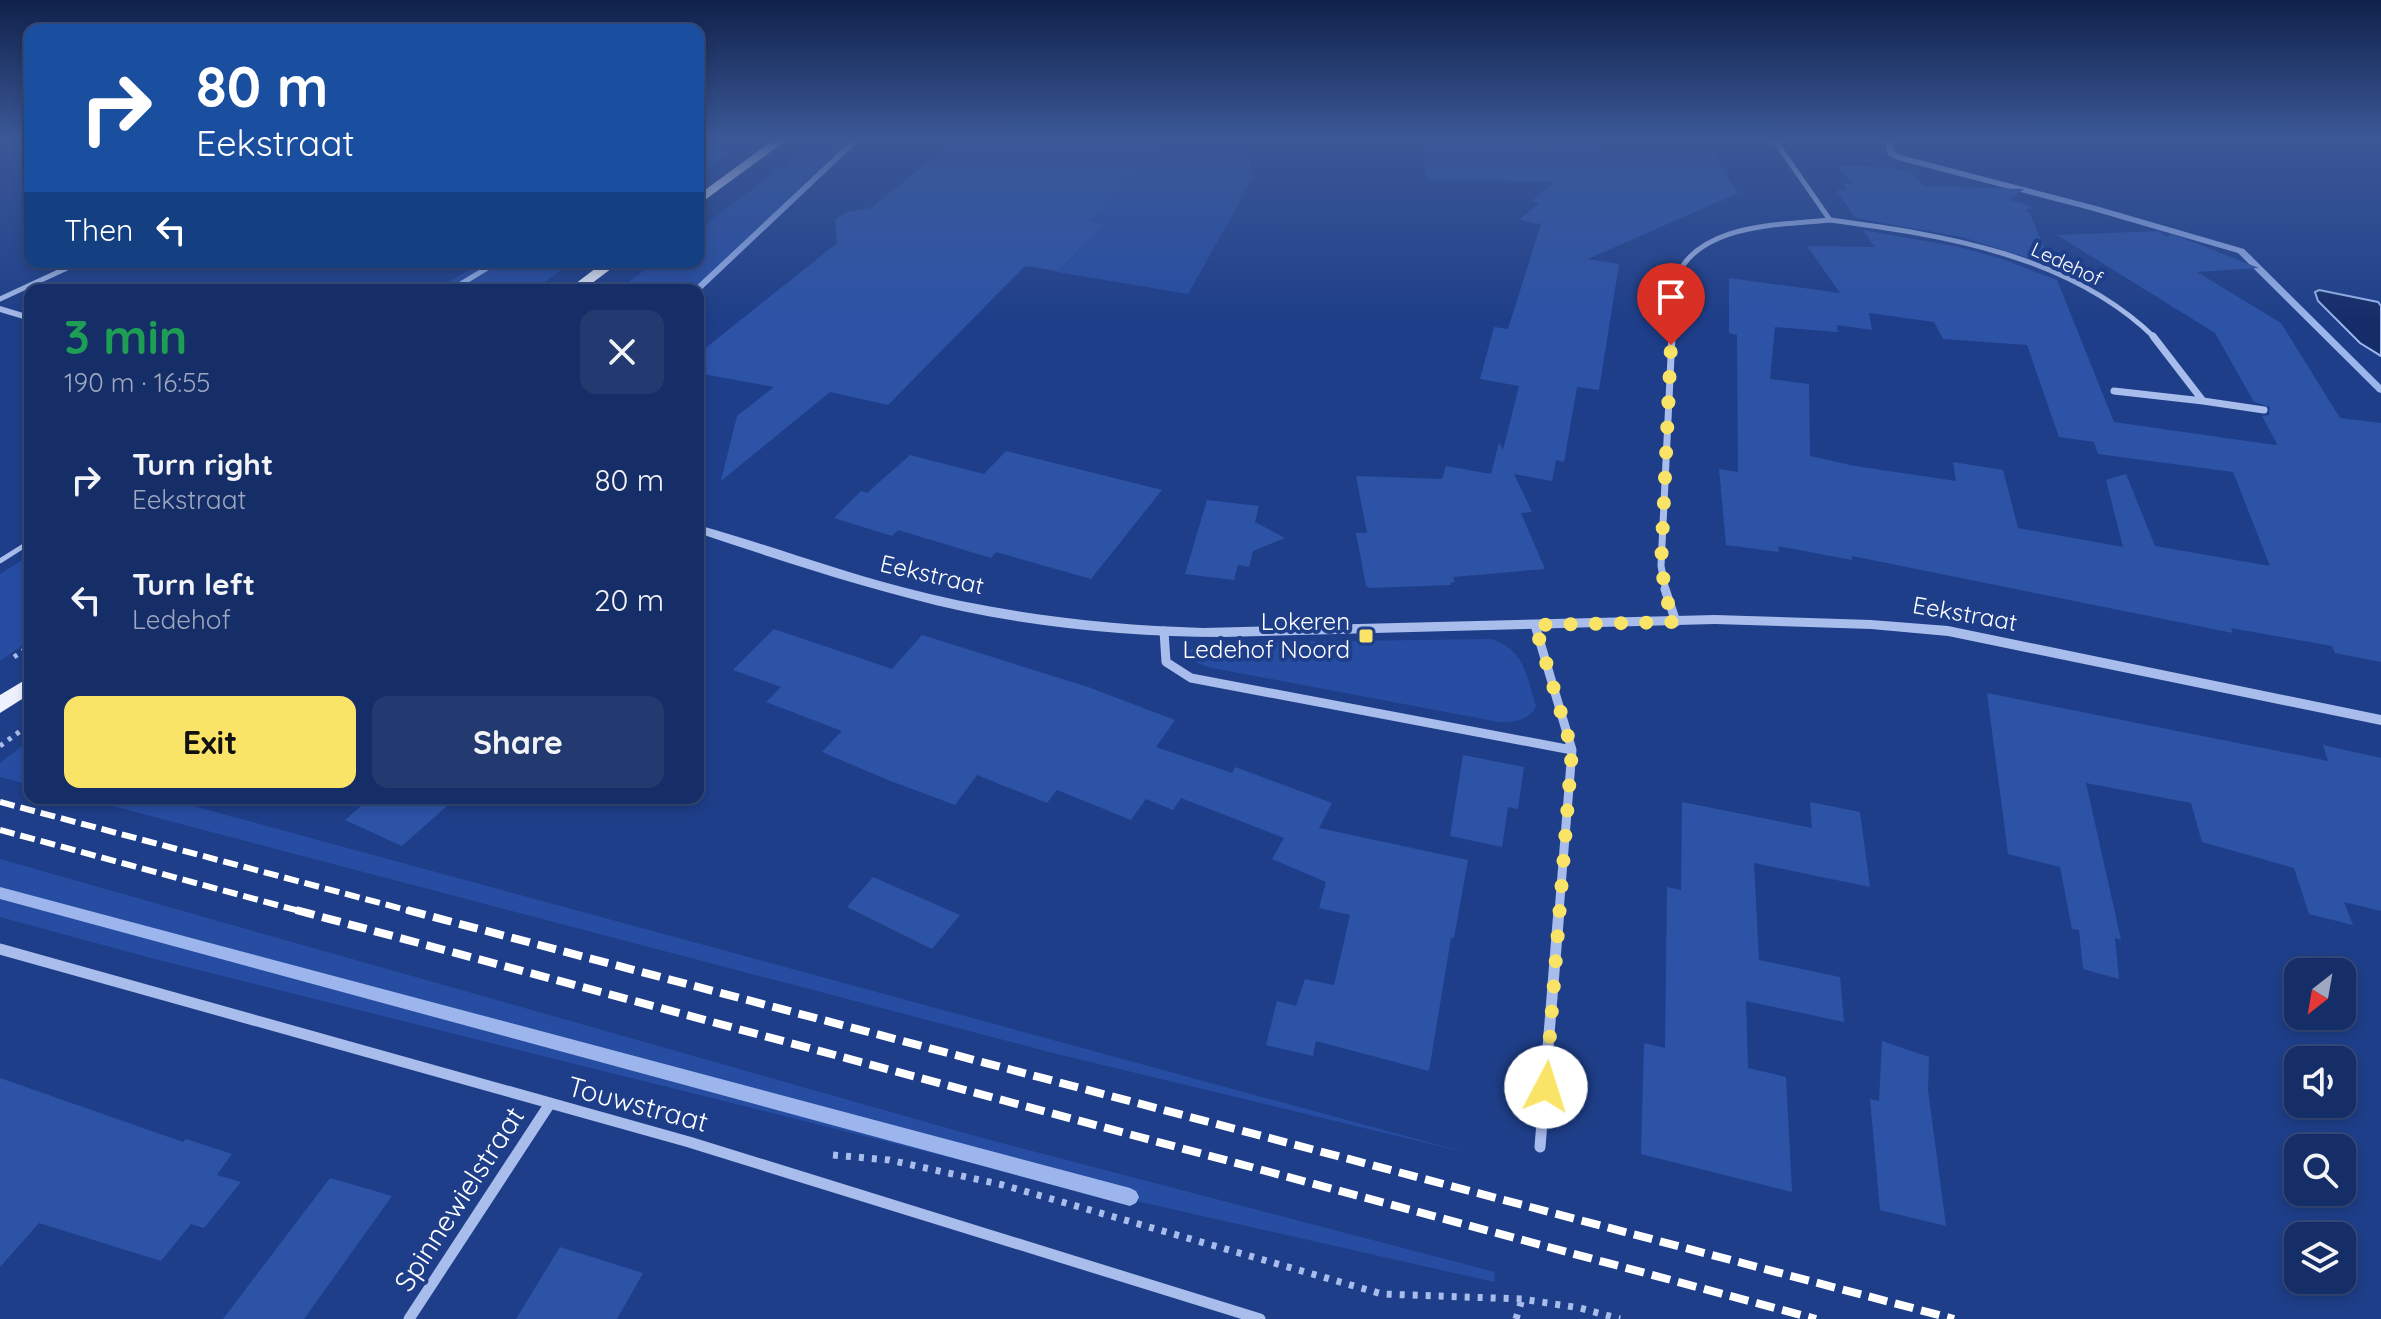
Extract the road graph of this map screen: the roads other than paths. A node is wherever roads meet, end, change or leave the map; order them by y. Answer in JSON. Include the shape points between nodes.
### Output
{"nodes":[{"id":1,"x":1816,"y":200,"type":"edge"},
{"id":2,"x":1830,"y":220,"type":"junction"},
{"id":3,"x":67,"y":268,"type":"edge"},
{"id":4,"x":605,"y":268,"type":"edge"},
{"id":5,"x":32,"y":284,"type":"edge"},
{"id":6,"x":582,"y":284,"type":"edge"},
{"id":7,"x":24,"y":288,"type":"edge"},
{"id":8,"x":0,"y":299,"type":"edge"},
{"id":9,"x":0,"y":309,"type":"edge"},
{"id":10,"x":24,"y":316,"type":"edge"},
{"id":11,"x":2114,"y":391,"type":"dead end"},
{"id":12,"x":2203,"y":401,"type":"junction"},
{"id":13,"x":2264,"y":410,"type":"dead end"},
{"id":14,"x":704,"y":531,"type":"edge"},
{"id":15,"x":24,"y":546,"type":"edge"},
{"id":16,"x":0,"y":561,"type":"edge"},
{"id":17,"x":1676,"y":622,"type":"junction"},
{"id":18,"x":1535,"y":625,"type":"junction"},
{"id":19,"x":1164,"y":631,"type":"junction"},
{"id":20,"x":24,"y":688,"type":"edge"},
{"id":21,"x":0,"y":706,"type":"edge"},
{"id":22,"x":2381,"y":720,"type":"edge"},
{"id":23,"x":1572,"y":750,"type":"junction"},
{"id":24,"x":0,"y":949,"type":"edge"},
{"id":25,"x":549,"y":1105,"type":"junction"},
{"id":26,"x":1540,"y":1147,"type":"dead end"},
{"id":27,"x":409,"y":1319,"type":"edge"},
{"id":28,"x":1260,"y":1319,"type":"edge"}],
"edges":[{"from":1,"to":2,"type":"street"},
{"from":2,"to":12,"type":"street","name":"Ledehof","via":[[1954,239],[2074,282],[2147,330]]},
{"from":2,"to":17,"type":"street","name":"Ledehof","via":[[1751,228],[1696,248],[1674,283],[1661,566]]},
{"from":3,"to":5,"type":"street"},
{"from":4,"to":6,"type":"main road"},
{"from":7,"to":8,"type":"street"},
{"from":9,"to":10,"type":"street"},
{"from":11,"to":12,"type":"street"},
{"from":12,"to":13,"type":"street"},
{"from":14,"to":19,"type":"street","name":"Eekstraat","via":[[939,601],[1087,625]]},
{"from":15,"to":16,"type":"lane"},
{"from":17,"to":18,"type":"street","name":"Eekstraat"},
{"from":17,"to":22,"type":"street","name":"Eekstraat","via":[[1777,620],[1948,631]]},
{"from":18,"to":19,"type":"street","name":"Eekstraat","via":[[1242,634]]},
{"from":18,"to":23,"type":"street"},
{"from":19,"to":23,"type":"street","via":[[1162,658],[1169,669],[1191,678]]},
{"from":20,"to":21,"type":"main road"},
{"from":23,"to":26,"type":"street"},
{"from":24,"to":25,"type":"street","name":"Touwstraat"},
{"from":25,"to":27,"type":"street","name":"Spinnewielstraat"},
{"from":25,"to":28,"type":"street","name":"Touwstraat","via":[[689,1142]]}]}
